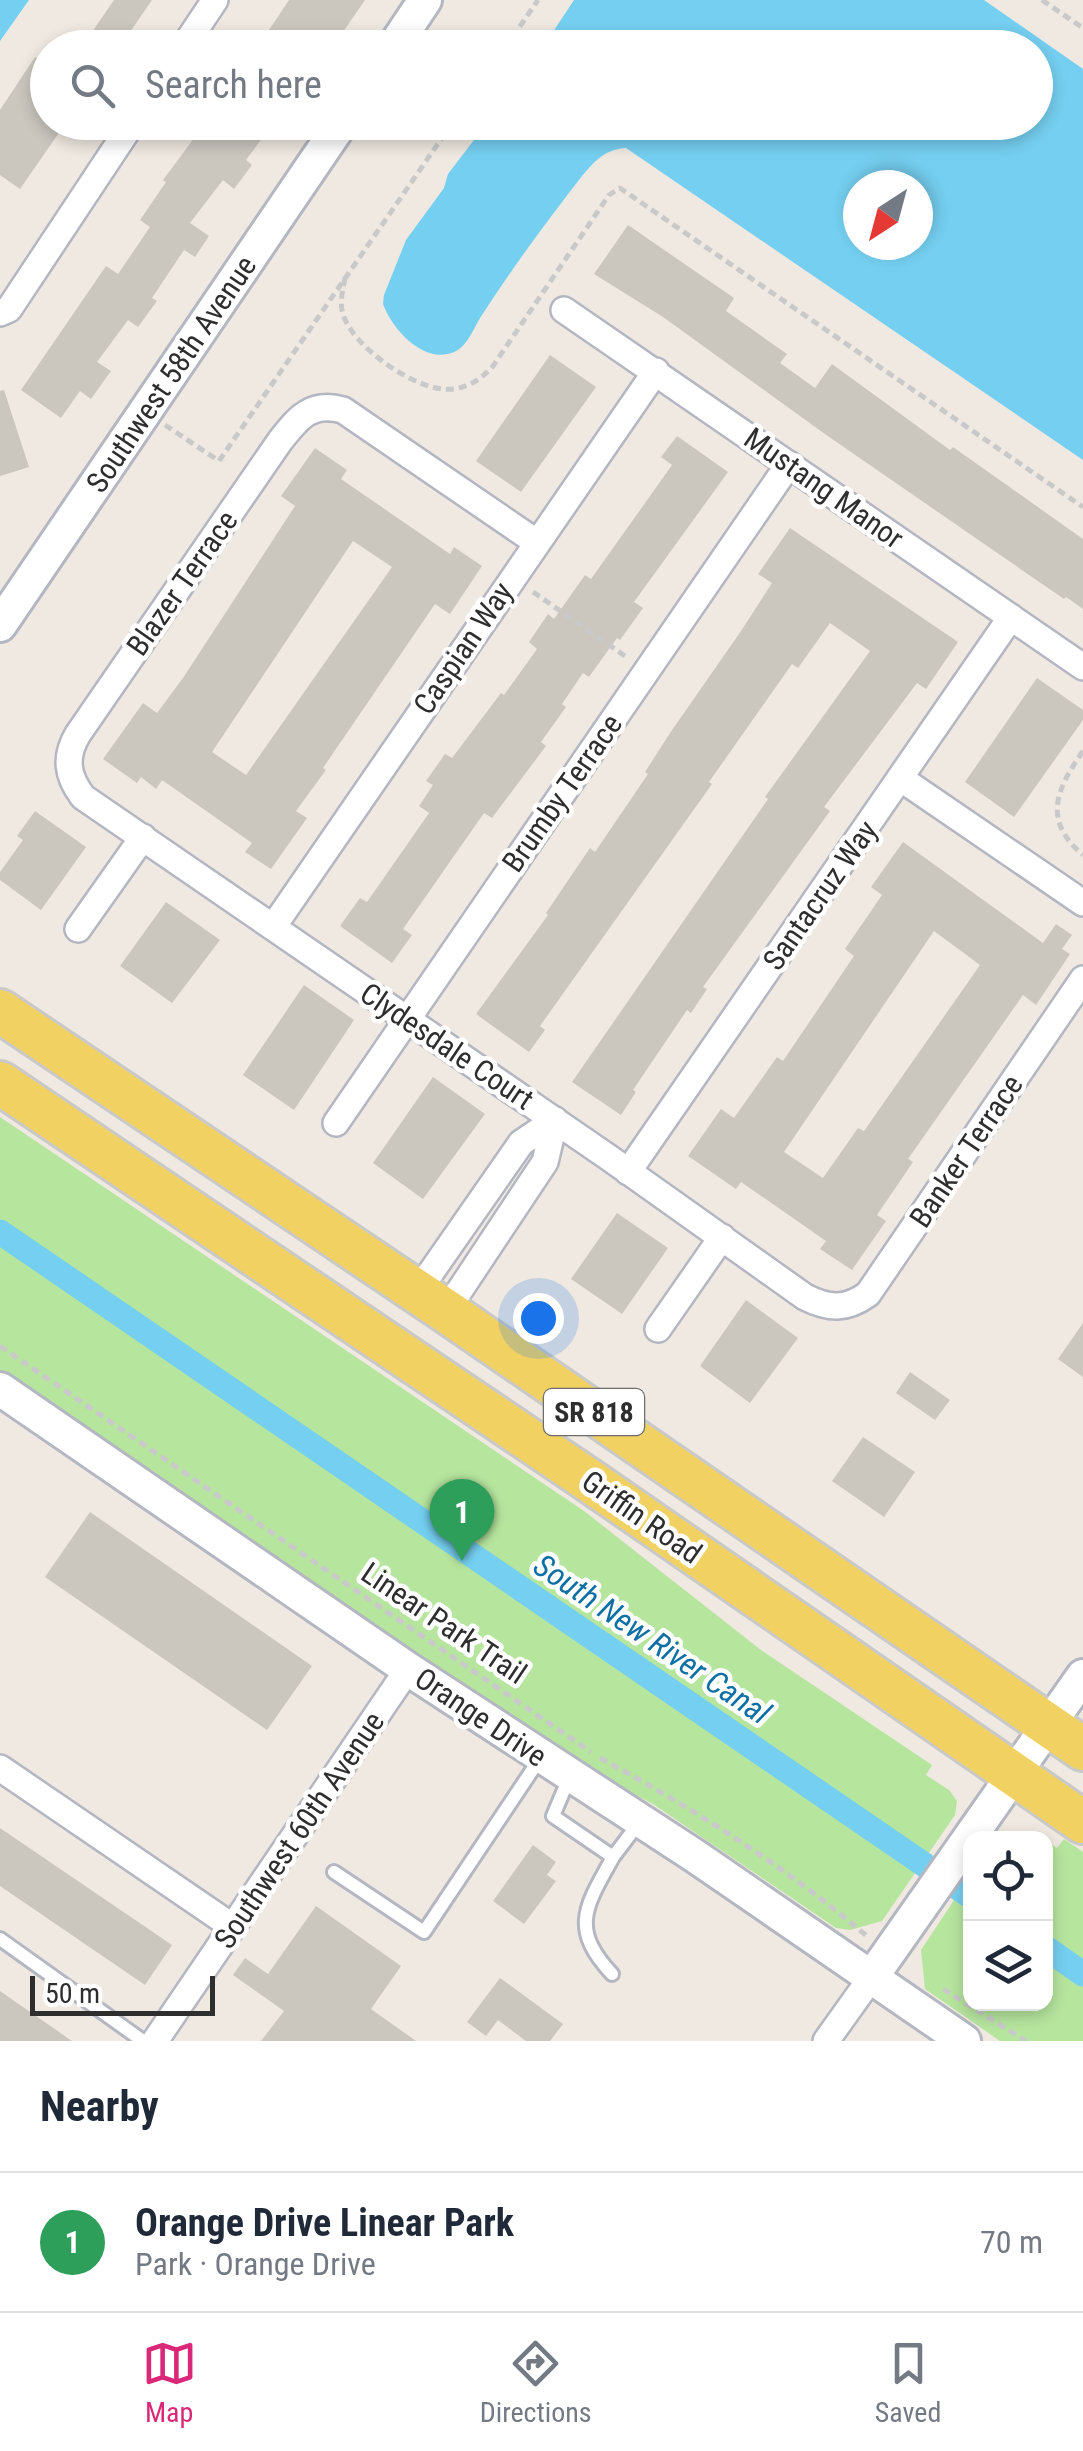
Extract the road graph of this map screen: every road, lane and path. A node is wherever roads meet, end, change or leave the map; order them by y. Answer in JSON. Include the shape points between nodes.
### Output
{"nodes":[{"id":1,"x":215,"y":0,"type":"edge"},
{"id":2,"x":425,"y":0,"type":"edge"},
{"id":3,"x":538,"y":0,"type":"edge"},
{"id":4,"x":1042,"y":0,"type":"edge"},
{"id":5,"x":1083,"y":28,"type":"edge"},
{"id":6,"x":195,"y":30,"type":"edge"},
{"id":7,"x":405,"y":30,"type":"edge"},
{"id":8,"x":517,"y":30,"type":"edge"},
{"id":9,"x":121,"y":140,"type":"edge"},
{"id":10,"x":330,"y":140,"type":"edge"},
{"id":11,"x":441,"y":140,"type":"edge"},
{"id":12,"x":345,"y":278,"type":"junction"},
{"id":13,"x":564,"y":310,"type":"dead end"},
{"id":14,"x":0,"y":313,"type":"edge"},
{"id":15,"x":656,"y":371,"type":"junction"},
{"id":16,"x":154,"y":418,"type":"dead end"},
{"id":17,"x":789,"y":464,"type":"junction"},
{"id":18,"x":1083,"y":507,"type":"edge"},
{"id":19,"x":536,"y":542,"type":"junction"},
{"id":20,"x":525,"y":587,"type":"dead end"},
{"id":21,"x":1010,"y":617,"type":"junction"},
{"id":22,"x":0,"y":625,"type":"edge"},
{"id":23,"x":625,"y":656,"type":"dead end"},
{"id":24,"x":1083,"y":667,"type":"edge"},
{"id":25,"x":1083,"y":751,"type":"edge"},
{"id":26,"x":68,"y":771,"type":"joint"},
{"id":27,"x":900,"y":778,"type":"junction"},
{"id":28,"x":143,"y":838,"type":"junction"},
{"id":29,"x":1083,"y":855,"type":"edge"},
{"id":30,"x":1083,"y":903,"type":"edge"},
{"id":31,"x":273,"y":927,"type":"junction"},
{"id":32,"x":78,"y":929,"type":"dead end"},
{"id":33,"x":1083,"y":979,"type":"edge"},
{"id":34,"x":0,"y":1011,"type":"edge"},
{"id":35,"x":406,"y":1020,"type":"junction"},
{"id":36,"x":0,"y":1083,"type":"edge"},
{"id":37,"x":554,"y":1120,"type":"junction"},
{"id":38,"x":336,"y":1123,"type":"dead end"},
{"id":39,"x":628,"y":1172,"type":"junction"},
{"id":40,"x":139,"y":1175,"type":"junction"},
{"id":41,"x":722,"y":1237,"type":"junction"},
{"id":42,"x":432,"y":1301,"type":"junction"},
{"id":43,"x":836,"y":1307,"type":"joint"},
{"id":44,"x":658,"y":1328,"type":"dead end"},
{"id":45,"x":0,"y":1346,"type":"edge"},
{"id":46,"x":0,"y":1389,"type":"edge"},
{"id":47,"x":408,"y":1669,"type":"junction"},
{"id":48,"x":1083,"y":1676,"type":"edge"},
{"id":49,"x":1066,"y":1737,"type":"edge"},
{"id":50,"x":541,"y":1757,"type":"junction"},
{"id":51,"x":0,"y":1768,"type":"edge"},
{"id":52,"x":1014,"y":1774,"type":"junction"},
{"id":53,"x":570,"y":1776,"type":"junction"},
{"id":54,"x":640,"y":1821,"type":"junction"},
{"id":55,"x":1083,"y":1822,"type":"edge"},
{"id":56,"x":613,"y":1857,"type":"junction"},
{"id":57,"x":334,"y":1872,"type":"dead end"},
{"id":58,"x":232,"y":1927,"type":"junction"},
{"id":59,"x":864,"y":1934,"type":"dead end"},
{"id":60,"x":0,"y":1939,"type":"edge"},
{"id":61,"x":612,"y":1974,"type":"dead end"},
{"id":62,"x":871,"y":1978,"type":"junction"},
{"id":63,"x":931,"y":1983,"type":"dead end"},
{"id":64,"x":143,"y":2041,"type":"edge"},
{"id":65,"x":154,"y":2041,"type":"edge"},
{"id":66,"x":826,"y":2041,"type":"edge"},
{"id":67,"x":964,"y":2041,"type":"edge"},
{"id":68,"x":1026,"y":2041,"type":"edge"}],
"edges":[{"from":1,"to":6,"type":"street"},
{"from":2,"to":7,"type":"street"},
{"from":3,"to":8,"type":"path"},
{"from":4,"to":5,"type":"path"},
{"from":9,"to":14,"type":"street"},
{"from":10,"to":22,"type":"street","name":"Southwest 58th Avenue"},
{"from":11,"to":12,"type":"path"},
{"from":12,"to":16,"type":"path","via":[[219,461]]},
{"from":12,"to":18,"type":"path","via":[[342,313],[364,346],[426,386],[470,385],[493,366],[620,188]]},
{"from":13,"to":15,"type":"street","name":"Mustang Manor"},
{"from":15,"to":17,"type":"street","name":"Mustang Manor"},
{"from":15,"to":19,"type":"street","name":"Caspian Way"},
{"from":17,"to":21,"type":"street","name":"Mustang Manor"},
{"from":17,"to":35,"type":"street","name":"Brumby Terrace"},
{"from":19,"to":26,"type":"street","name":"Blazer Terrace","via":[[343,410],[316,407],[280,441],[78,734]]},
{"from":19,"to":31,"type":"street","name":"Caspian Way"},
{"from":20,"to":23,"type":"path"},
{"from":21,"to":24,"type":"street","name":"Mustang Manor"},
{"from":21,"to":27,"type":"street","name":"Santacruz Way"},
{"from":25,"to":29,"type":"path","via":[[1057,806],[1058,825]]},
{"from":26,"to":28,"type":"street","name":"Clydesdale Court","via":[[83,797]]},
{"from":27,"to":30,"type":"street"},
{"from":27,"to":39,"type":"street","name":"Santacruz Way"},
{"from":28,"to":31,"type":"street","name":"Clydesdale Court"},
{"from":28,"to":32,"type":"street"},
{"from":31,"to":35,"type":"street","name":"Clydesdale Court"},
{"from":33,"to":43,"type":"street","name":"Banker Terrace","via":[[868,1294]]},
{"from":34,"to":42,"type":"main road","name":"Griffin Road","number":"SR 818"},
{"from":35,"to":37,"type":"street","name":"Clydesdale Court"},
{"from":35,"to":38,"type":"street","name":"Brumby Terrace"},
{"from":36,"to":40,"type":"main road","name":"Griffin Road","number":"SR 818"},
{"from":37,"to":39,"type":"street","name":"Clydesdale Court"},
{"from":37,"to":42,"type":"street","via":[[545,1162]]},
{"from":39,"to":41,"type":"street","name":"Clydesdale Court"},
{"from":40,"to":42,"type":"main road","via":[[163,1166],[374,1306]]},
{"from":40,"to":52,"type":"main road","name":"Griffin Road","number":"SR 818"},
{"from":41,"to":43,"type":"street","name":"Clydesdale Court","via":[[804,1297]]},
{"from":41,"to":44,"type":"street"},
{"from":42,"to":49,"type":"main road","name":"Griffin Road","number":"SR 818"},
{"from":45,"to":59,"type":"path","name":"Linear Park Trail","via":[[601,1758],[790,1877]]},
{"from":46,"to":47,"type":"street","name":"Orange Drive"},
{"from":47,"to":50,"type":"street","name":"Orange Drive"},
{"from":47,"to":58,"type":"street","name":"Southwest 60th Avenue"},
{"from":48,"to":49,"type":"street"},
{"from":49,"to":52,"type":"street"},
{"from":50,"to":53,"type":"street","name":"Orange Drive"},
{"from":50,"to":57,"type":"lane","via":[[424,1932]]},
{"from":51,"to":58,"type":"street"},
{"from":52,"to":55,"type":"main road","name":"Griffin Road","number":"SR 818"},
{"from":52,"to":62,"type":"street"},
{"from":53,"to":54,"type":"street","name":"Orange Drive"},
{"from":53,"to":56,"type":"lane","via":[[553,1816]]},
{"from":54,"to":56,"type":"lane"},
{"from":54,"to":62,"type":"street","name":"Orange Drive"},
{"from":56,"to":61,"type":"lane","via":[[584,1927],[591,1952]]},
{"from":58,"to":65,"type":"street","name":"Southwest 60th Avenue"},
{"from":60,"to":64,"type":"lane"},
{"from":62,"to":66,"type":"street"},
{"from":62,"to":67,"type":"street","name":"Orange Drive"},
{"from":63,"to":68,"type":"path"}]}
